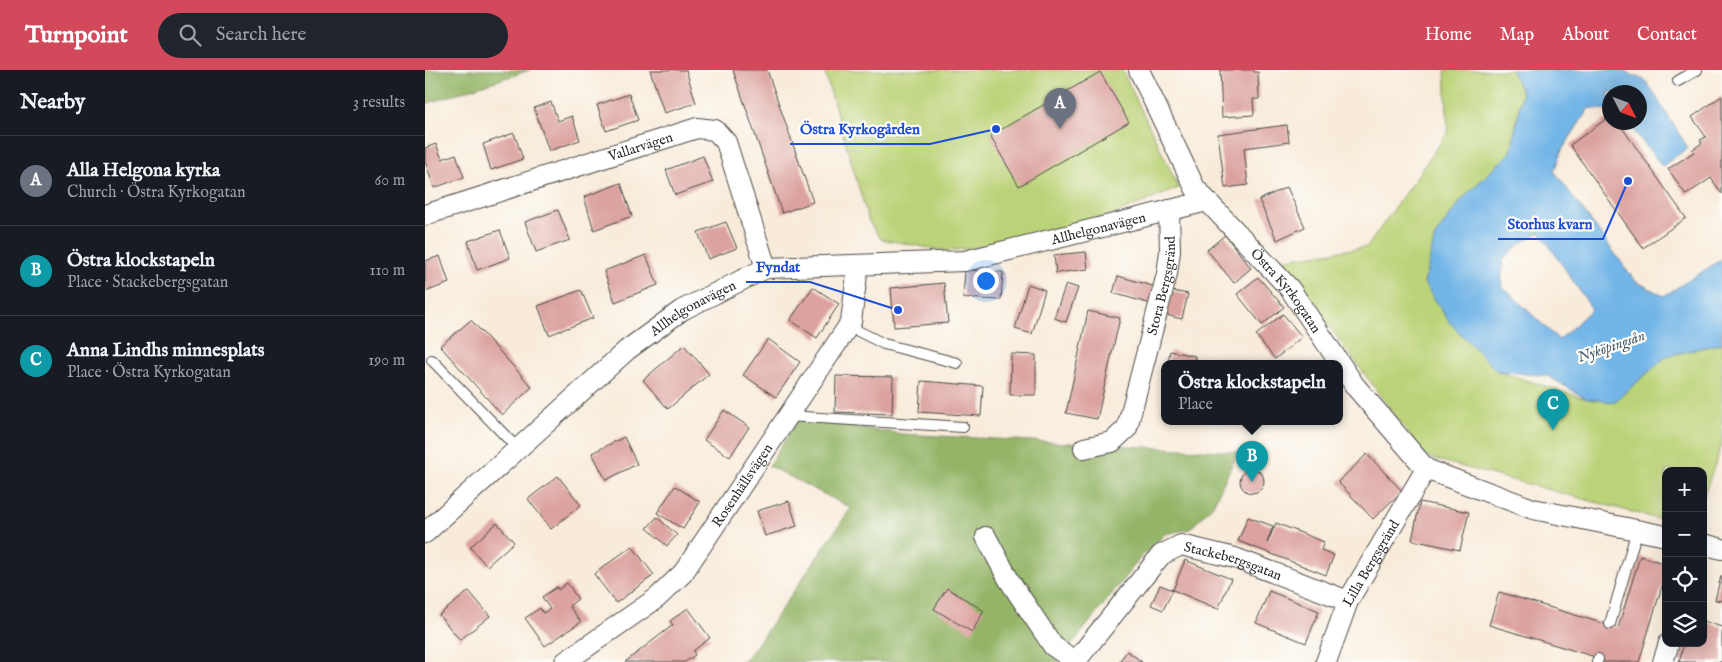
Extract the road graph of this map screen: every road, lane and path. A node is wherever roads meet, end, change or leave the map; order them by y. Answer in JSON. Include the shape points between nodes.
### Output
{"nodes":[{"id":1,"x":1139,"y":70,"type":"edge"},
{"id":2,"x":1697,"y":70,"type":"edge"},
{"id":3,"x":1678,"y":81,"type":"dead end"},
{"id":4,"x":1207,"y":201,"type":"junction"},
{"id":5,"x":1169,"y":210,"type":"junction"},
{"id":6,"x":425,"y":215,"type":"edge"},
{"id":7,"x":859,"y":266,"type":"junction"},
{"id":8,"x":766,"y":268,"type":"junction"},
{"id":9,"x":848,"y":326,"type":"junction"},
{"id":10,"x":432,"y":360,"type":"dead end"},
{"id":11,"x":1338,"y":360,"type":"edge"},
{"id":12,"x":957,"y":363,"type":"dead end"},
{"id":13,"x":1343,"y":368,"type":"edge"},
{"id":14,"x":788,"y":416,"type":"junction"},
{"id":15,"x":963,"y":427,"type":"dead end"},
{"id":16,"x":1084,"y":448,"type":"dead end"},
{"id":17,"x":518,"y":449,"type":"junction"},
{"id":18,"x":1426,"y":469,"type":"junction"},
{"id":19,"x":1637,"y":530,"type":"junction"},
{"id":20,"x":425,"y":533,"type":"edge"},
{"id":21,"x":1662,"y":535,"type":"edge"},
{"id":22,"x":986,"y":537,"type":"dead end"},
{"id":23,"x":1707,"y":545,"type":"edge"},
{"id":24,"x":1722,"y":548,"type":"edge"},
{"id":25,"x":1348,"y":601,"type":"junction"},
{"id":26,"x":1610,"y":624,"type":"dead end"},
{"id":27,"x":1668,"y":647,"type":"edge"},
{"id":28,"x":1075,"y":661,"type":"edge"},
{"id":29,"x":565,"y":662,"type":"edge"},
{"id":30,"x":1327,"y":662,"type":"edge"},
{"id":31,"x":1663,"y":662,"type":"edge"}],
"edges":[{"from":1,"to":4,"type":"street","name":"Östra Kyrkogatan","via":[[1195,188]]},
{"from":2,"to":3,"type":"lane"},
{"from":4,"to":5,"type":"street","name":"Allhelgonavägen"},
{"from":4,"to":11,"type":"street","name":"Östra Kyrkogatan","via":[[1290,289]]},
{"from":5,"to":7,"type":"street","name":"Allhelgonavägen","via":[[965,261]]},
{"from":5,"to":16,"type":"street","name":"Stora Bergsgränd","via":[[1167,274],[1127,428],[1112,442]]},
{"from":6,"to":8,"type":"street","name":"Vallarvägen","via":[[697,128],[715,130],[726,142]]},
{"from":7,"to":8,"type":"street","name":"Allhelgonavägen"},
{"from":7,"to":9,"type":"street","name":"Rosenhällsvägen"},
{"from":8,"to":17,"type":"street","name":"Allhelgonavägen","via":[[682,310],[635,344]]},
{"from":9,"to":12,"type":"lane","via":[[884,344]]},
{"from":9,"to":14,"type":"street","name":"Rosenhällsvägen"},
{"from":10,"to":17,"type":"lane"},
{"from":13,"to":18,"type":"street","name":"Östra Kyrkogatan"},
{"from":14,"to":15,"type":"lane"},
{"from":14,"to":29,"type":"street","name":"Rosenhällsvägen","via":[[683,573],[657,598]]},
{"from":17,"to":20,"type":"street","name":"Allhelgonavägen"},
{"from":18,"to":19,"type":"street","name":"Östra Kyrkogatan","via":[[1533,509]]},
{"from":18,"to":25,"type":"street","name":"Lilla Bergsgränd"},
{"from":19,"to":21,"type":"street","name":"Östra Kyrkogatan"},
{"from":19,"to":26,"type":"lane"},
{"from":22,"to":28,"type":"street","name":"Stackebergsgatan","via":[[1009,580],[1053,646]]},
{"from":23,"to":24,"type":"street"},
{"from":25,"to":28,"type":"street","name":"Stackebergsgatan","via":[[1235,558],[1181,545],[1161,555]]},
{"from":25,"to":30,"type":"street","name":"Lilla Bergsgränd"},
{"from":27,"to":31,"type":"street"}]}
